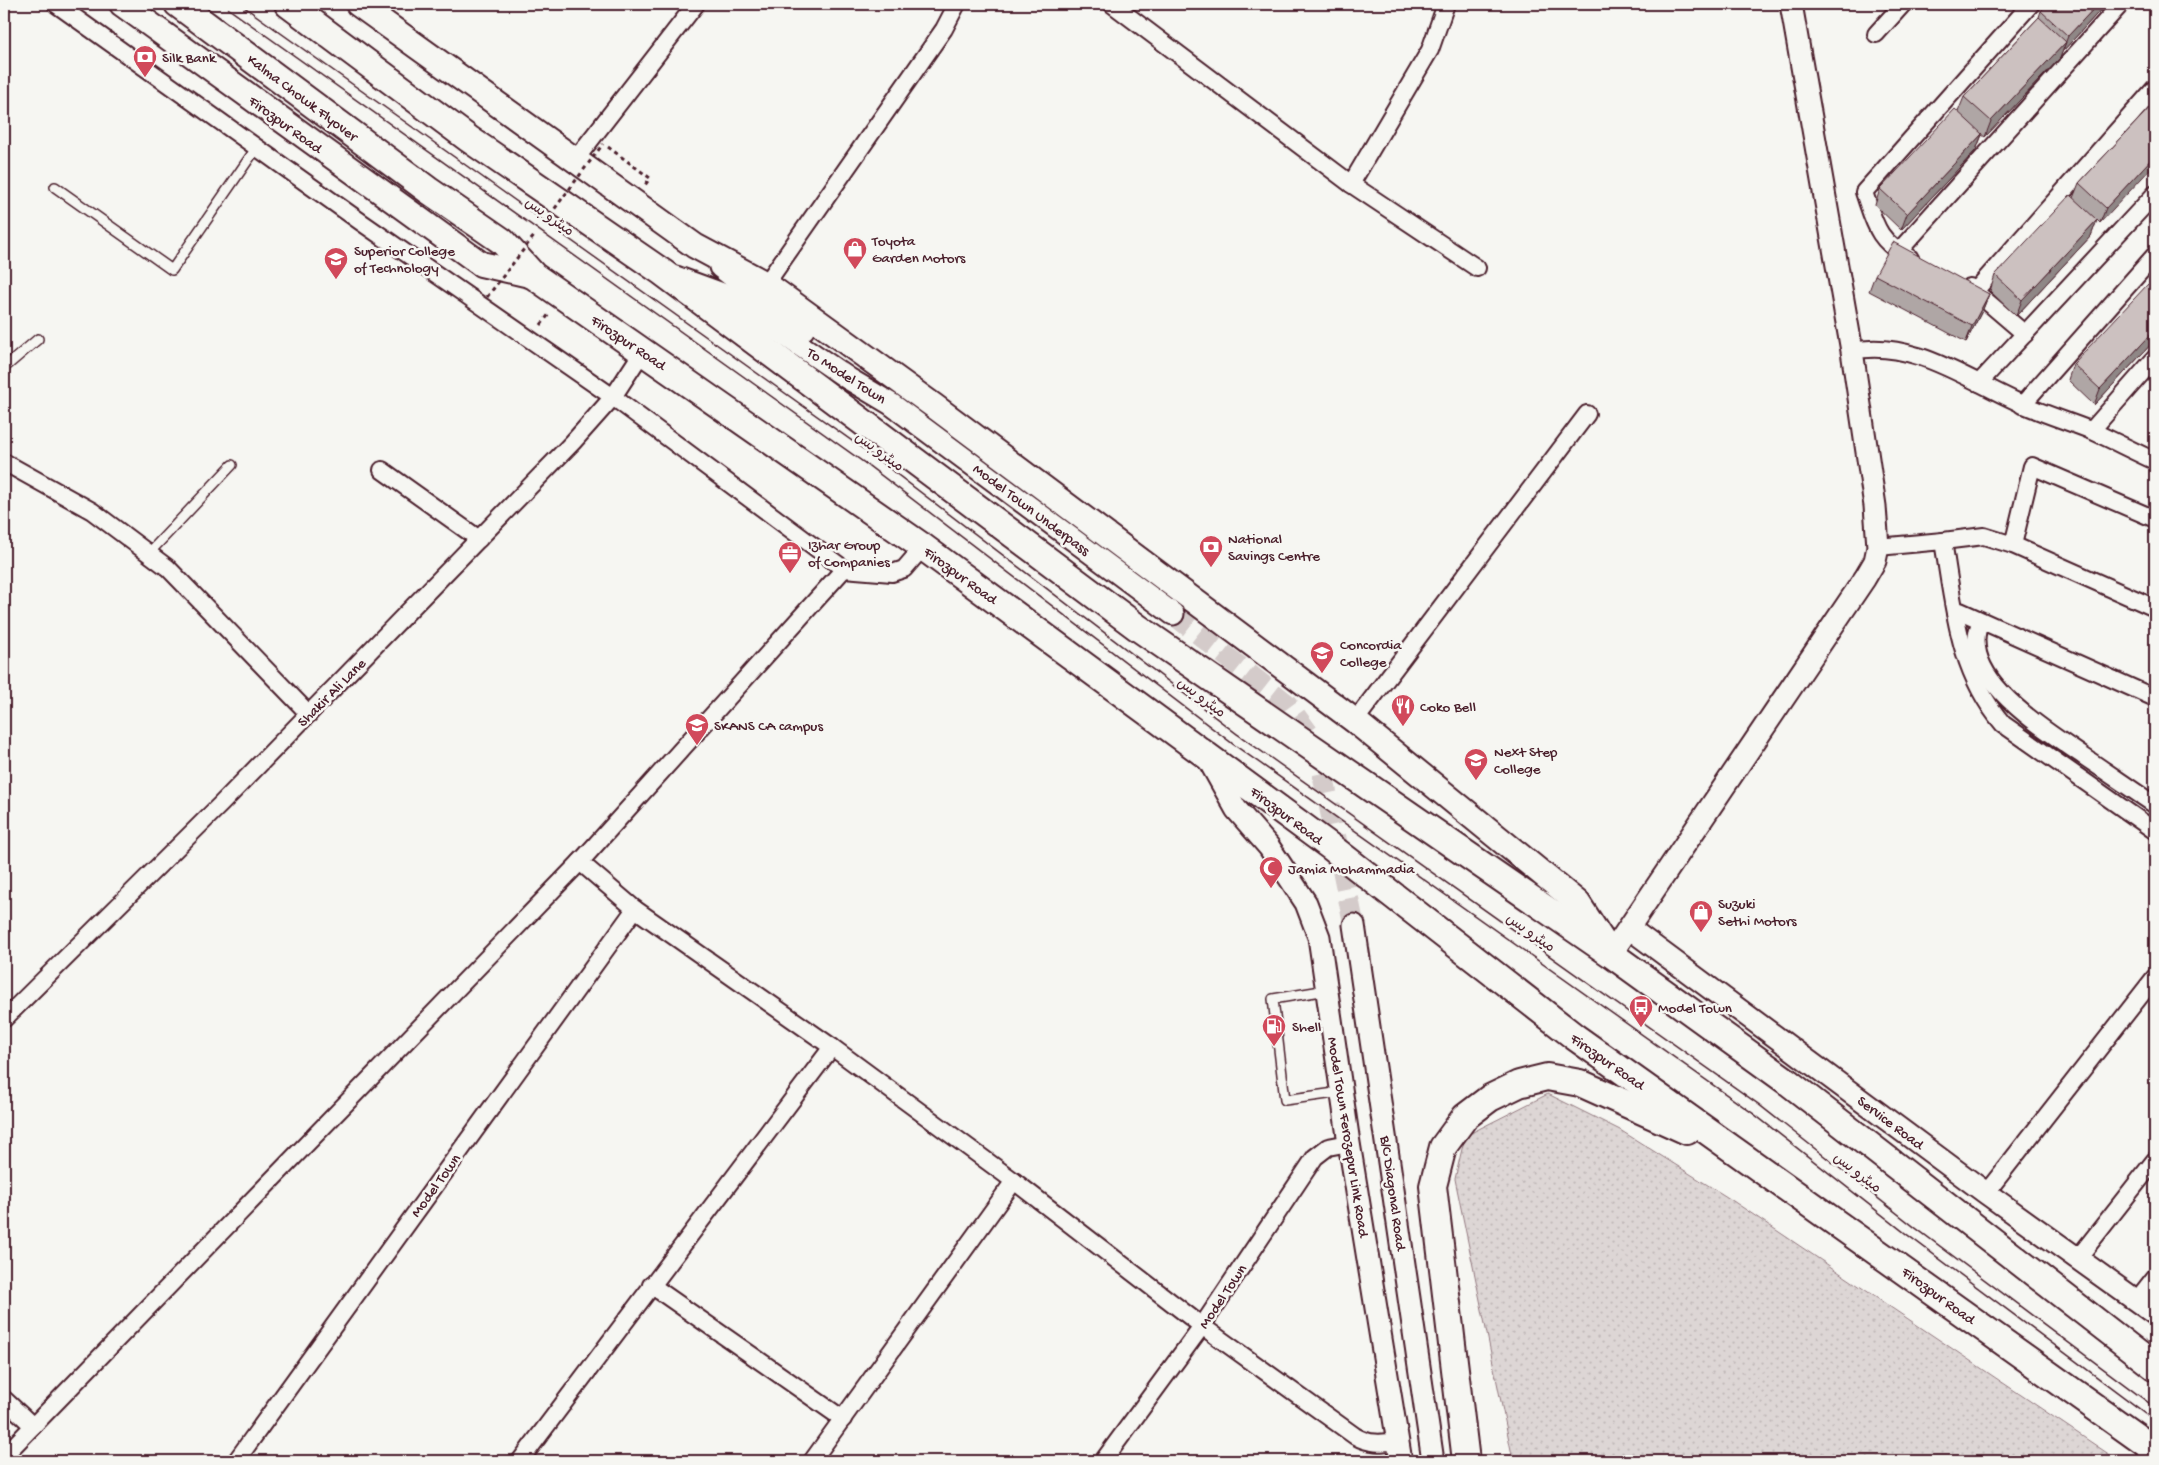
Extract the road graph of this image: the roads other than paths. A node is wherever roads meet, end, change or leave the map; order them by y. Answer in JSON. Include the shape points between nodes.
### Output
{"nodes":[{"id":1,"x":56,"y":4,"type":"edge"},
{"id":2,"x":122,"y":4,"type":"edge"},
{"id":3,"x":178,"y":4,"type":"edge"},
{"id":4,"x":230,"y":4,"type":"edge"},
{"id":5,"x":288,"y":4,"type":"edge"},
{"id":6,"x":358,"y":4,"type":"edge"},
{"id":7,"x":696,"y":4,"type":"edge"},
{"id":8,"x":957,"y":4,"type":"edge"},
{"id":9,"x":1112,"y":4,"type":"edge"},
{"id":10,"x":1446,"y":4,"type":"edge"},
{"id":11,"x":1791,"y":4,"type":"edge"},
{"id":12,"x":1903,"y":4,"type":"edge"},
{"id":13,"x":2031,"y":4,"type":"edge"},
{"id":14,"x":2121,"y":4,"type":"edge"},
{"id":15,"x":1876,"y":34,"type":"dead end"},
{"id":16,"x":2155,"y":88,"type":"edge"},
{"id":17,"x":257,"y":148,"type":"junction"},
{"id":18,"x":575,"y":160,"type":"junction"},
{"id":19,"x":1351,"y":184,"type":"junction"},
{"id":20,"x":55,"y":187,"type":"dead end"},
{"id":21,"x":428,"y":190,"type":"joint"},
{"id":22,"x":2155,"y":194,"type":"edge"},
{"id":23,"x":695,"y":246,"type":"junction"},
{"id":24,"x":1898,"y":252,"type":"junction"},
{"id":25,"x":2155,"y":255,"type":"edge"},
{"id":26,"x":1924,"y":265,"type":"edge"},
{"id":27,"x":1477,"y":268,"type":"dead end"},
{"id":28,"x":662,"y":272,"type":"junction"},
{"id":29,"x":534,"y":276,"type":"junction"},
{"id":30,"x":1958,"y":282,"type":"edge"},
{"id":31,"x":766,"y":284,"type":"junction"},
{"id":32,"x":1976,"y":290,"type":"junction"},
{"id":33,"x":2026,"y":334,"type":"junction"},
{"id":34,"x":38,"y":339,"type":"dead end"},
{"id":35,"x":643,"y":351,"type":"junction"},
{"id":36,"x":1852,"y":351,"type":"junction"},
{"id":37,"x":2155,"y":358,"type":"edge"},
{"id":38,"x":4,"y":368,"type":"edge"},
{"id":39,"x":1979,"y":383,"type":"junction"},
{"id":40,"x":613,"y":397,"type":"junction"},
{"id":41,"x":891,"y":404,"type":"junction"},
{"id":42,"x":2022,"y":405,"type":"junction"},
{"id":43,"x":1587,"y":414,"type":"dead end"},
{"id":44,"x":2090,"y":431,"type":"junction"},
{"id":45,"x":2155,"y":461,"type":"edge"},
{"id":46,"x":4,"y":462,"type":"edge"},
{"id":47,"x":232,"y":465,"type":"dead end"},
{"id":48,"x":382,"y":470,"type":"dead end"},
{"id":49,"x":2155,"y":519,"type":"edge"},
{"id":50,"x":479,"y":539,"type":"junction"},
{"id":51,"x":1943,"y":541,"type":"junction"},
{"id":52,"x":2013,"y":545,"type":"junction"},
{"id":53,"x":924,"y":547,"type":"junction"},
{"id":54,"x":1878,"y":547,"type":"junction"},
{"id":55,"x":150,"y":553,"type":"junction"},
{"id":56,"x":844,"y":569,"type":"junction"},
{"id":57,"x":2155,"y":608,"type":"edge"},
{"id":58,"x":1954,"y":613,"type":"junction"},
{"id":59,"x":1173,"y":614,"type":"tunnel mouth"},
{"id":60,"x":1982,"y":621,"type":"junction"},
{"id":61,"x":2155,"y":698,"type":"edge"},
{"id":62,"x":309,"y":714,"type":"junction"},
{"id":63,"x":1355,"y":722,"type":"junction"},
{"id":64,"x":1205,"y":754,"type":"junction"},
{"id":65,"x":2155,"y":805,"type":"edge"},
{"id":66,"x":2155,"y":831,"type":"edge"},
{"id":67,"x":580,"y":862,"type":"junction"},
{"id":68,"x":635,"y":909,"type":"junction"},
{"id":69,"x":1354,"y":925,"type":"tunnel mouth"},
{"id":70,"x":1629,"y":928,"type":"junction"},
{"id":71,"x":1611,"y":954,"type":"junction"},
{"id":72,"x":2155,"y":977,"type":"edge"},
{"id":73,"x":1327,"y":990,"type":"junction"},
{"id":74,"x":4,"y":1019,"type":"edge"},
{"id":75,"x":832,"y":1047,"type":"junction"},
{"id":76,"x":1342,"y":1092,"type":"junction"},
{"id":77,"x":1349,"y":1143,"type":"junction"},
{"id":78,"x":2155,"y":1160,"type":"edge"},
{"id":79,"x":1751,"y":1162,"type":"junction"},
{"id":80,"x":1014,"y":1181,"type":"junction"},
{"id":81,"x":1986,"y":1193,"type":"junction"},
{"id":82,"x":2078,"y":1258,"type":"junction"},
{"id":83,"x":2155,"y":1277,"type":"edge"},
{"id":84,"x":651,"y":1285,"type":"junction"},
{"id":85,"x":2137,"y":1300,"type":"junction"},
{"id":86,"x":2155,"y":1314,"type":"edge"},
{"id":87,"x":1202,"y":1326,"type":"junction"},
{"id":88,"x":2155,"y":1367,"type":"edge"},
{"id":89,"x":4,"y":1400,"type":"edge"},
{"id":90,"x":2155,"y":1414,"type":"edge"},
{"id":91,"x":843,"y":1419,"type":"junction"},
{"id":92,"x":33,"y":1426,"type":"junction"},
{"id":93,"x":2155,"y":1450,"type":"edge"},
{"id":94,"x":1400,"y":1451,"type":"edge"},
{"id":95,"x":4,"y":1456,"type":"edge"},
{"id":96,"x":236,"y":1461,"type":"edge"},
{"id":97,"x":520,"y":1461,"type":"edge"},
{"id":98,"x":812,"y":1461,"type":"edge"},
{"id":99,"x":1103,"y":1461,"type":"edge"},
{"id":100,"x":1434,"y":1461,"type":"edge"},
{"id":101,"x":1466,"y":1461,"type":"edge"}],
"edges":[{"from":1,"to":17,"type":"street"},
{"from":2,"to":29,"type":"main road","name":"Firozpur Road","via":[[481,264]]},
{"from":3,"to":21,"type":"main road","name":"Kalma Chowk Flyover"},
{"from":4,"to":90,"type":"lane","name":"میٹرو بس","bridge":true,"via":[[871,461],[1235,739],[1756,1109],[1911,1231]]},
{"from":5,"to":28,"type":"main road","via":[[469,139]]},
{"from":6,"to":18,"type":"main road"},
{"from":7,"to":18,"type":"street"},
{"from":8,"to":31,"type":"street","via":[[944,29]]},
{"from":9,"to":19,"type":"street"},
{"from":10,"to":19,"type":"street","via":[[1430,50]]},
{"from":11,"to":36,"type":"street"},
{"from":12,"to":15,"type":"street"},
{"from":13,"to":24,"type":"street","via":[[1864,192],[1878,233]]},
{"from":14,"to":24,"type":"street"},
{"from":16,"to":32,"type":"street"},
{"from":17,"to":20,"type":"lane","via":[[172,270]]},
{"from":17,"to":40,"type":"street"},
{"from":18,"to":23,"type":"main road"},
{"from":19,"to":27,"type":"street"},
{"from":21,"to":29,"type":"main road","name":"Firozpur Road","via":[[502,241]]},
{"from":22,"to":33,"type":"street"},
{"from":23,"to":31,"type":"main road"},
{"from":23,"to":41,"type":"street","name":"To Model Town","via":[[748,290],[858,371]]},
{"from":24,"to":26,"type":"street"},
{"from":25,"to":42,"type":"street"},
{"from":28,"to":41,"type":"street","name":"To Model Town","via":[[728,296]]},
{"from":28,"to":71,"type":"main road","via":[[1137,626]]},
{"from":29,"to":35,"type":"main road","name":"Firozpur Road"},
{"from":30,"to":32,"type":"street"},
{"from":31,"to":63,"type":"main road"},
{"from":32,"to":33,"type":"street"},
{"from":33,"to":39,"type":"street"},
{"from":34,"to":38,"type":"lane"},
{"from":35,"to":40,"type":"street","name":"Shakir Ali Lane"},
{"from":35,"to":53,"type":"main road","name":"Firozpur Road"},
{"from":36,"to":39,"type":"street","via":[[1889,348],[1916,355]]},
{"from":36,"to":54,"type":"street"},
{"from":37,"to":44,"type":"street"},
{"from":39,"to":42,"type":"street"},
{"from":40,"to":50,"type":"street","name":"Shakir Ali Lane"},
{"from":40,"to":56,"type":"street"},
{"from":41,"to":59,"type":"street","name":"Model Town Underpass"},
{"from":42,"to":44,"type":"street"},
{"from":43,"to":63,"type":"street"},
{"from":44,"to":45,"type":"street"},
{"from":46,"to":55,"type":"street","via":[[92,511]]},
{"from":47,"to":55,"type":"lane"},
{"from":48,"to":50,"type":"street"},
{"from":49,"to":52,"type":"street","via":[[2032,466]]},
{"from":50,"to":62,"type":"street","name":"Shakir Ali Lane"},
{"from":51,"to":52,"type":"street","via":[[1984,536]]},
{"from":51,"to":54,"type":"street"},
{"from":51,"to":58,"type":"street"},
{"from":52,"to":57,"type":"street"},
{"from":53,"to":56,"type":"street","via":[[912,563],[892,573]]},
{"from":53,"to":64,"type":"main road","name":"Firozpur Road"},
{"from":54,"to":70,"type":"street","via":[[1875,561],[1865,578]]},
{"from":55,"to":62,"type":"street"},
{"from":56,"to":67,"type":"street"},
{"from":58,"to":60,"type":"street","via":[[1960,611]]},
{"from":58,"to":66,"type":"street","via":[[1974,680],[1986,704],[2003,724]]},
{"from":60,"to":61,"type":"street"},
{"from":60,"to":65,"type":"street","via":[[1976,632],[1980,658],[2010,702],[2033,722]]},
{"from":62,"to":74,"type":"street","name":"Shakir Ali Lane"},
{"from":63,"to":71,"type":"main road","via":[[1578,903]]},
{"from":64,"to":73,"type":"street","name":"Model Town Ferozepur Link Road","via":[[1236,809],[1269,847],[1306,903],[1319,936]]},
{"from":64,"to":79,"type":"main road","name":"Firozpur Road","via":[[1331,847],[1574,1038]]},
{"from":67,"to":68,"type":"street"},
{"from":67,"to":92,"type":"street"},
{"from":68,"to":75,"type":"street"},
{"from":68,"to":96,"type":"street","name":"Model Town"},
{"from":69,"to":100,"type":"street","name":"B/C Diagonal Road"},
{"from":70,"to":71,"type":"street"},
{"from":70,"to":81,"type":"street","name":"Service Road"},
{"from":71,"to":88,"type":"main road","via":[[1788,1082]]},
{"from":72,"to":81,"type":"street"},
{"from":73,"to":76,"type":"street","name":"Model Town Ferozepur Link Road"},
{"from":73,"to":76,"type":"lane","via":[[1272,999],[1285,1100]]},
{"from":75,"to":80,"type":"street"},
{"from":75,"to":84,"type":"street"},
{"from":76,"to":77,"type":"street","name":"Model Town Ferozepur Link Road"},
{"from":77,"to":87,"type":"street","name":"Model Town","via":[[1328,1147],[1315,1157]]},
{"from":77,"to":94,"type":"street","name":"Model Town Ferozepur Link Road"},
{"from":78,"to":82,"type":"street"},
{"from":79,"to":93,"type":"main road","name":"Firozpur Road"},
{"from":79,"to":101,"type":"main road","via":[[1604,1093],[1580,1083],[1547,1077],[1519,1084],[1490,1098],[1466,1117],[1443,1147],[1433,1186]]},
{"from":80,"to":87,"type":"street"},
{"from":80,"to":91,"type":"street"},
{"from":81,"to":82,"type":"street","name":"Service Road"},
{"from":82,"to":85,"type":"street","name":"Service Road"},
{"from":83,"to":85,"type":"street"},
{"from":84,"to":91,"type":"street"},
{"from":84,"to":97,"type":"street"},
{"from":85,"to":86,"type":"street","name":"Service Road"},
{"from":87,"to":94,"type":"street","via":[[1364,1442]]},
{"from":87,"to":99,"type":"street","name":"Model Town"},
{"from":89,"to":92,"type":"street"},
{"from":91,"to":98,"type":"street"},
{"from":92,"to":95,"type":"street"}]}
